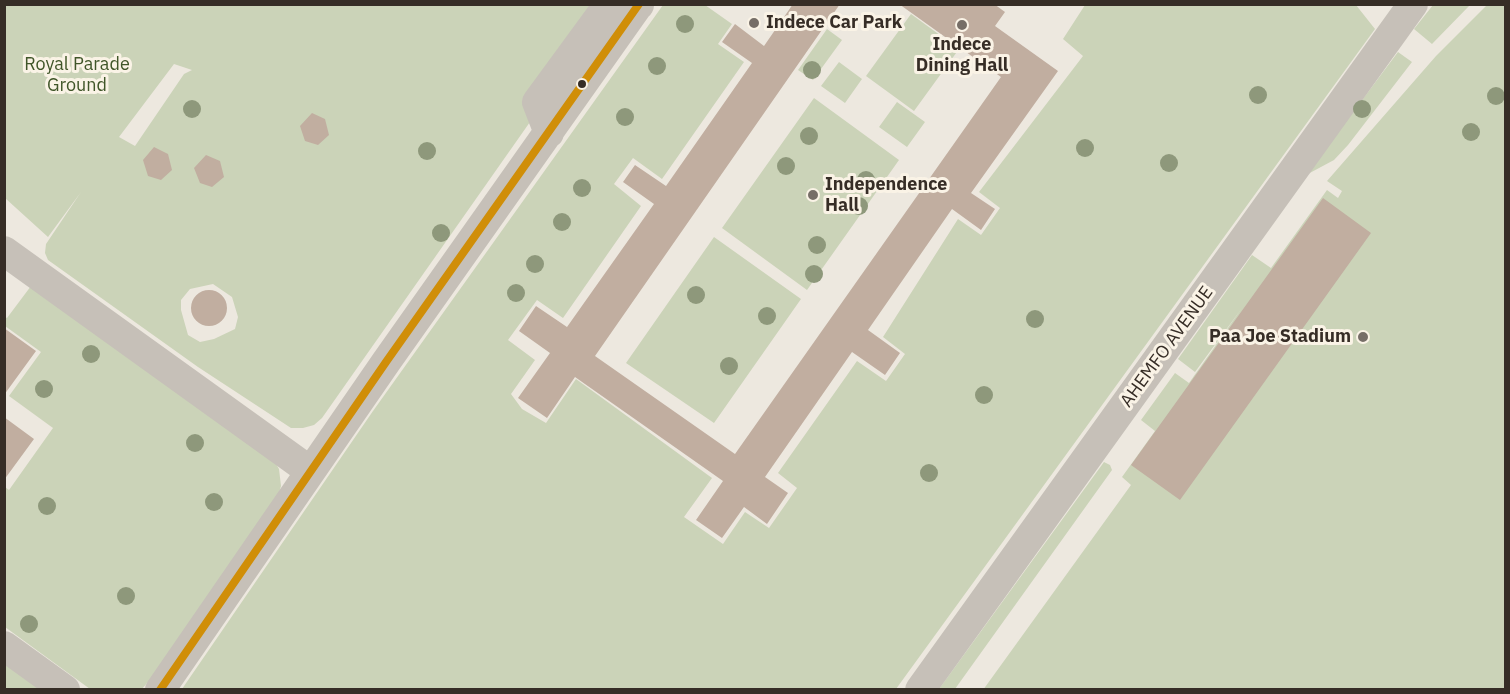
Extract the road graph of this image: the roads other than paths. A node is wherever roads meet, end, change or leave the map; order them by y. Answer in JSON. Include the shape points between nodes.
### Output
{"nodes":[{"id":1,"x":639,"y":4,"type":"edge"},
{"id":2,"x":1413,"y":4,"type":"edge"},
{"id":3,"x":4,"y":251,"type":"edge"},
{"id":4,"x":310,"y":471,"type":"junction"},
{"id":5,"x":4,"y":646,"type":"edge"},
{"id":6,"x":64,"y":690,"type":"edge"},
{"id":7,"x":160,"y":690,"type":"edge"},
{"id":8,"x":920,"y":690,"type":"edge"}],
"edges":[{"from":1,"to":4,"type":"street"},
{"from":2,"to":8,"type":"street","name":"AHEMFO AVENUE"},
{"from":3,"to":4,"type":"street"},
{"from":4,"to":7,"type":"street"},
{"from":5,"to":6,"type":"street"}]}
